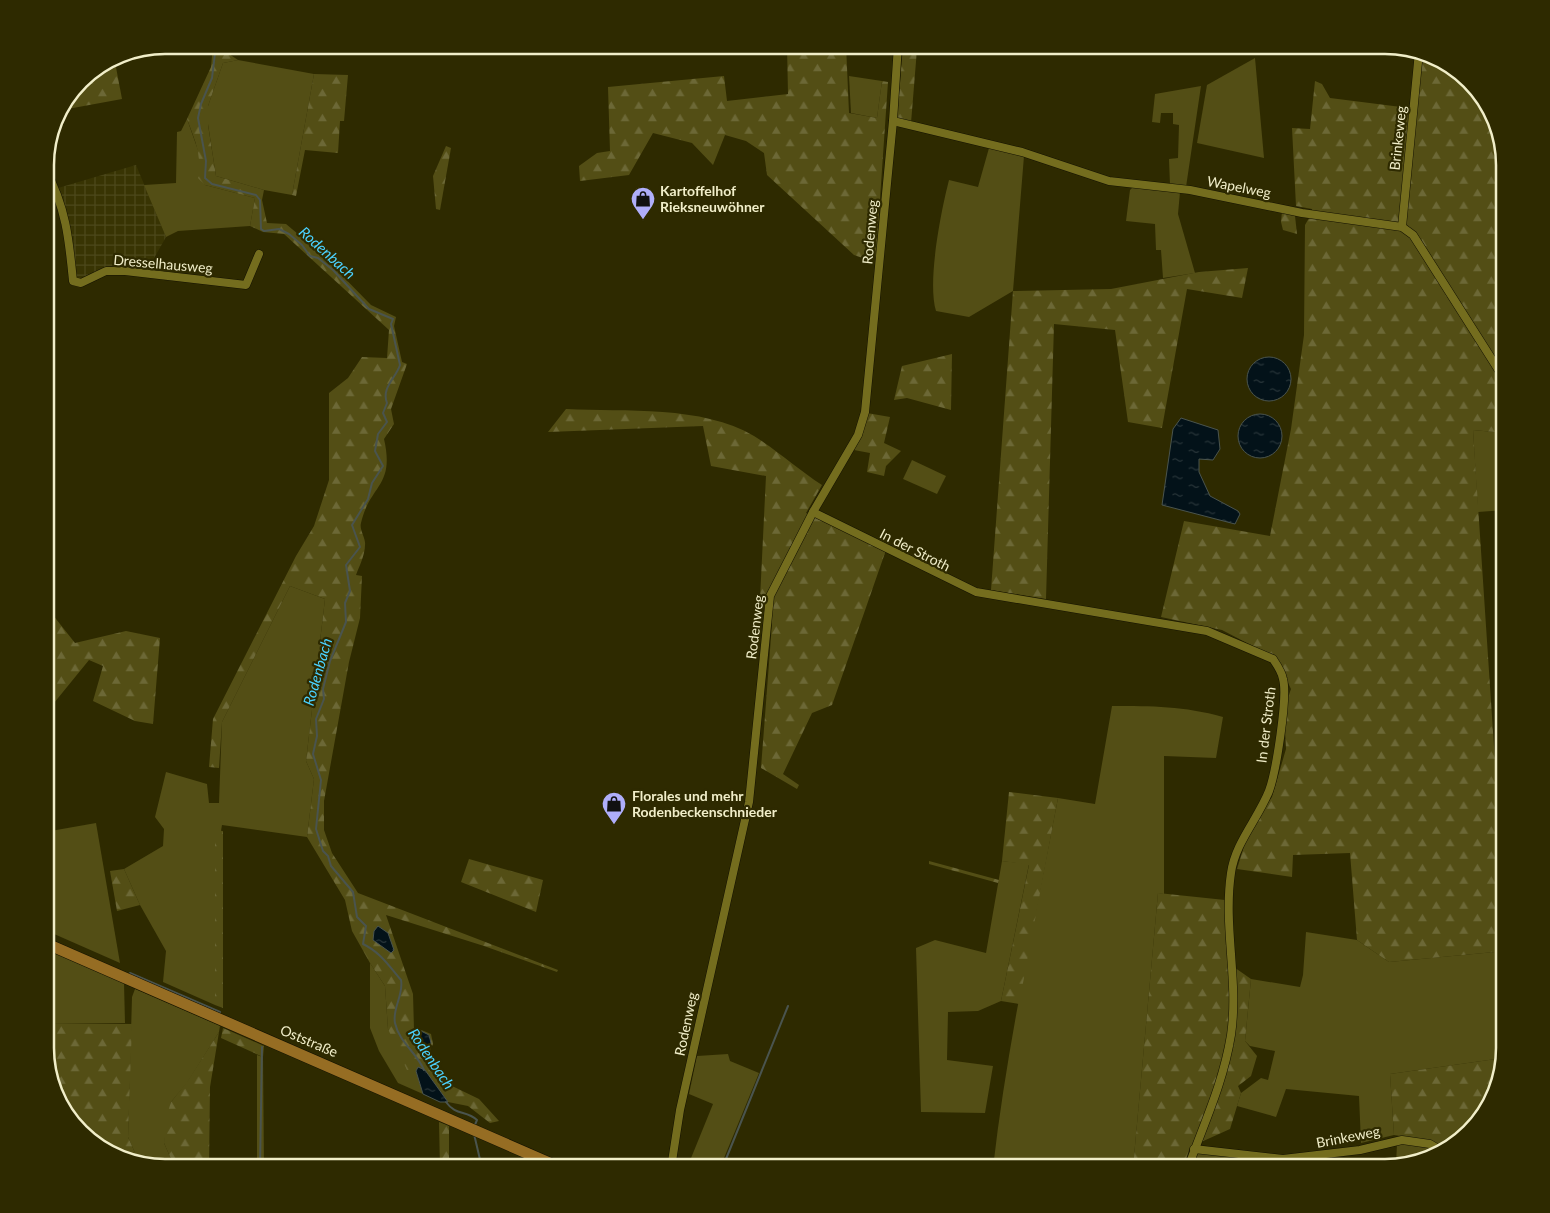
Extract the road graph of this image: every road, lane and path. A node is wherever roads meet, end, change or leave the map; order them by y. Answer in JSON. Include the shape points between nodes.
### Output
{"nodes":[{"id":1,"x":897,"y":54,"type":"edge"},
{"id":2,"x":1418,"y":59,"type":"edge"},
{"id":3,"x":893,"y":121,"type":"junction"},
{"id":4,"x":54,"y":185,"type":"edge"},
{"id":5,"x":1402,"y":227,"type":"junction"},
{"id":6,"x":259,"y":254,"type":"dead end"},
{"id":7,"x":1496,"y":366,"type":"edge"},
{"id":8,"x":813,"y":512,"type":"junction"},
{"id":9,"x":54,"y":947,"type":"edge"},
{"id":10,"x":1436,"y":1148,"type":"edge"},
{"id":11,"x":1194,"y":1149,"type":"junction"},
{"id":12,"x":541,"y":1159,"type":"edge"},
{"id":13,"x":672,"y":1159,"type":"edge"},
{"id":14,"x":1191,"y":1159,"type":"edge"},
{"id":15,"x":1283,"y":1159,"type":"edge"},
{"id":16,"x":1283,"y":1159,"type":"edge"}],
"edges":[{"from":1,"to":3,"type":"street","name":"Rodenweg"},
{"from":2,"to":5,"type":"street","name":"Brinkeweg"},
{"from":3,"to":5,"type":"street","name":"Wapelweg","via":[[1022,152],[1108,182],[1190,190]]},
{"from":3,"to":8,"type":"street","name":"Rodenweg","via":[[865,412],[858,435]]},
{"from":4,"to":6,"type":"street","name":"Dresselhausweg","via":[[64,216],[73,281],[81,283],[106,271],[125,271],[246,285]]},
{"from":5,"to":7,"type":"street","via":[[1413,235]]},
{"from":8,"to":11,"type":"street","name":"In der Stroth","via":[[976,592],[1207,630],[1272,659],[1278,668],[1283,678],[1284,697],[1272,777],[1231,870],[1228,897],[1234,966],[1231,1035],[1215,1102]]},
{"from":8,"to":13,"type":"street","name":"Rodenweg","via":[[770,596],[749,802],[680,1110]]},
{"from":9,"to":12,"type":"main road","name":"Oststraße"},
{"from":10,"to":15,"type":"street","name":"Brinkeweg","via":[[1402,1140],[1360,1150]]},
{"from":11,"to":14,"type":"street","name":"In der Stroth"},
{"from":11,"to":16,"type":"street","name":"Brinkeweg"}]}
